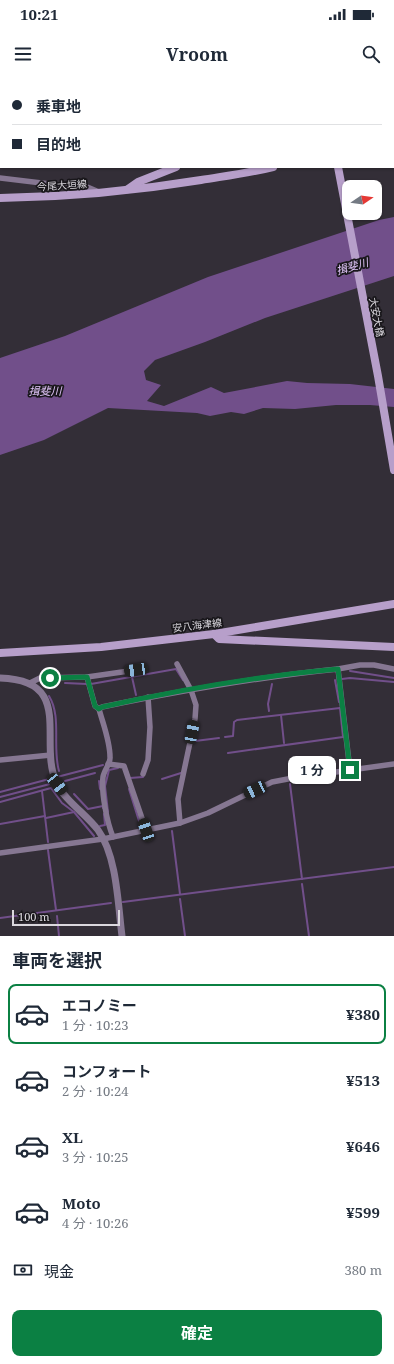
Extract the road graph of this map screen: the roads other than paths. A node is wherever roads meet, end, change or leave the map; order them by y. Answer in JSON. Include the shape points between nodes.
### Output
{"nodes":[{"id":1,"x":173,"y":168,"type":"edge"},
{"id":2,"x":268,"y":168,"type":"edge"},
{"id":3,"x":338,"y":168,"type":"edge"},
{"id":4,"x":0,"y":178,"type":"edge"},
{"id":5,"x":125,"y":190,"type":"junction"},
{"id":6,"x":100,"y":192,"type":"junction"},
{"id":7,"x":0,"y":198,"type":"edge"},
{"id":8,"x":394,"y":470,"type":"edge"},
{"id":9,"x":394,"y":604,"type":"edge"},
{"id":10,"x":214,"y":634,"type":"junction"},
{"id":11,"x":394,"y":647,"type":"edge"},
{"id":12,"x":0,"y":653,"type":"edge"},
{"id":13,"x":177,"y":664,"type":"dead end"},
{"id":14,"x":338,"y":669,"type":"junction"},
{"id":15,"x":394,"y":669,"type":"edge"},
{"id":16,"x":136,"y":670,"type":"dead end"},
{"id":17,"x":87,"y":677,"type":"junction"},
{"id":18,"x":0,"y":678,"type":"edge"},
{"id":19,"x":30,"y":683,"type":"junction"},
{"id":20,"x":191,"y":690,"type":"junction"},
{"id":21,"x":148,"y":697,"type":"junction"},
{"id":22,"x":99,"y":709,"type":"junction"},
{"id":23,"x":51,"y":755,"type":"junction"},
{"id":24,"x":0,"y":760,"type":"edge"},
{"id":25,"x":108,"y":764,"type":"junction"},
{"id":26,"x":394,"y":764,"type":"edge"},
{"id":27,"x":350,"y":770,"type":"junction"},
{"id":28,"x":143,"y":774,"type":"dead end"},
{"id":29,"x":180,"y":823,"type":"junction"},
{"id":30,"x":146,"y":830,"type":"junction"},
{"id":31,"x":113,"y":837,"type":"junction"},
{"id":32,"x":103,"y":840,"type":"junction"},
{"id":33,"x":0,"y":853,"type":"edge"},
{"id":34,"x":122,"y":936,"type":"edge"}],
"edges":[{"from":1,"to":5,"type":"main road"},
{"from":2,"to":5,"type":"main road","name":"今尾大垣線"},
{"from":3,"to":8,"type":"main road","name":"大安大橋"},
{"from":4,"to":6,"type":"street","via":[[85,186]]},
{"from":5,"to":6,"type":"main road","name":"今尾大垣線"},
{"from":6,"to":7,"type":"main road","name":"今尾大垣線"},
{"from":9,"to":10,"type":"main road","name":"安八海津線"},
{"from":10,"to":11,"type":"main road","via":[[219,639]]},
{"from":10,"to":12,"type":"main road","name":"安八海津線","via":[[101,647]]},
{"from":13,"to":20,"type":"street"},
{"from":14,"to":15,"type":"street","via":[[374,665]]},
{"from":14,"to":20,"type":"street","via":[[239,681]]},
{"from":14,"to":27,"type":"street"},
{"from":16,"to":17,"type":"street"},
{"from":17,"to":19,"type":"street","via":[[40,678]]},
{"from":17,"to":22,"type":"street","via":[[95,706]]},
{"from":18,"to":19,"type":"street","via":[[14,678]]},
{"from":19,"to":23,"type":"street","via":[[40,692],[48,705],[51,718]]},
{"from":20,"to":21,"type":"street"},
{"from":20,"to":29,"type":"street","via":[[196,706],[195,719],[178,799]]},
{"from":21,"to":22,"type":"street"},
{"from":21,"to":28,"type":"street","via":[[148,760]]},
{"from":22,"to":25,"type":"street","via":[[111,759]]},
{"from":23,"to":24,"type":"street"},
{"from":23,"to":32,"type":"street","via":[[52,771],[57,784],[94,825]]},
{"from":25,"to":30,"type":"street","via":[[124,766]]},
{"from":25,"to":31,"type":"street","via":[[103,776],[104,794],[108,825]]},
{"from":26,"to":27,"type":"street"},
{"from":27,"to":29,"type":"street","via":[[272,782],[208,813]]},
{"from":29,"to":30,"type":"street"},
{"from":30,"to":31,"type":"street"},
{"from":31,"to":32,"type":"street"},
{"from":32,"to":33,"type":"street"},
{"from":32,"to":34,"type":"street","via":[[114,873]]}]}
